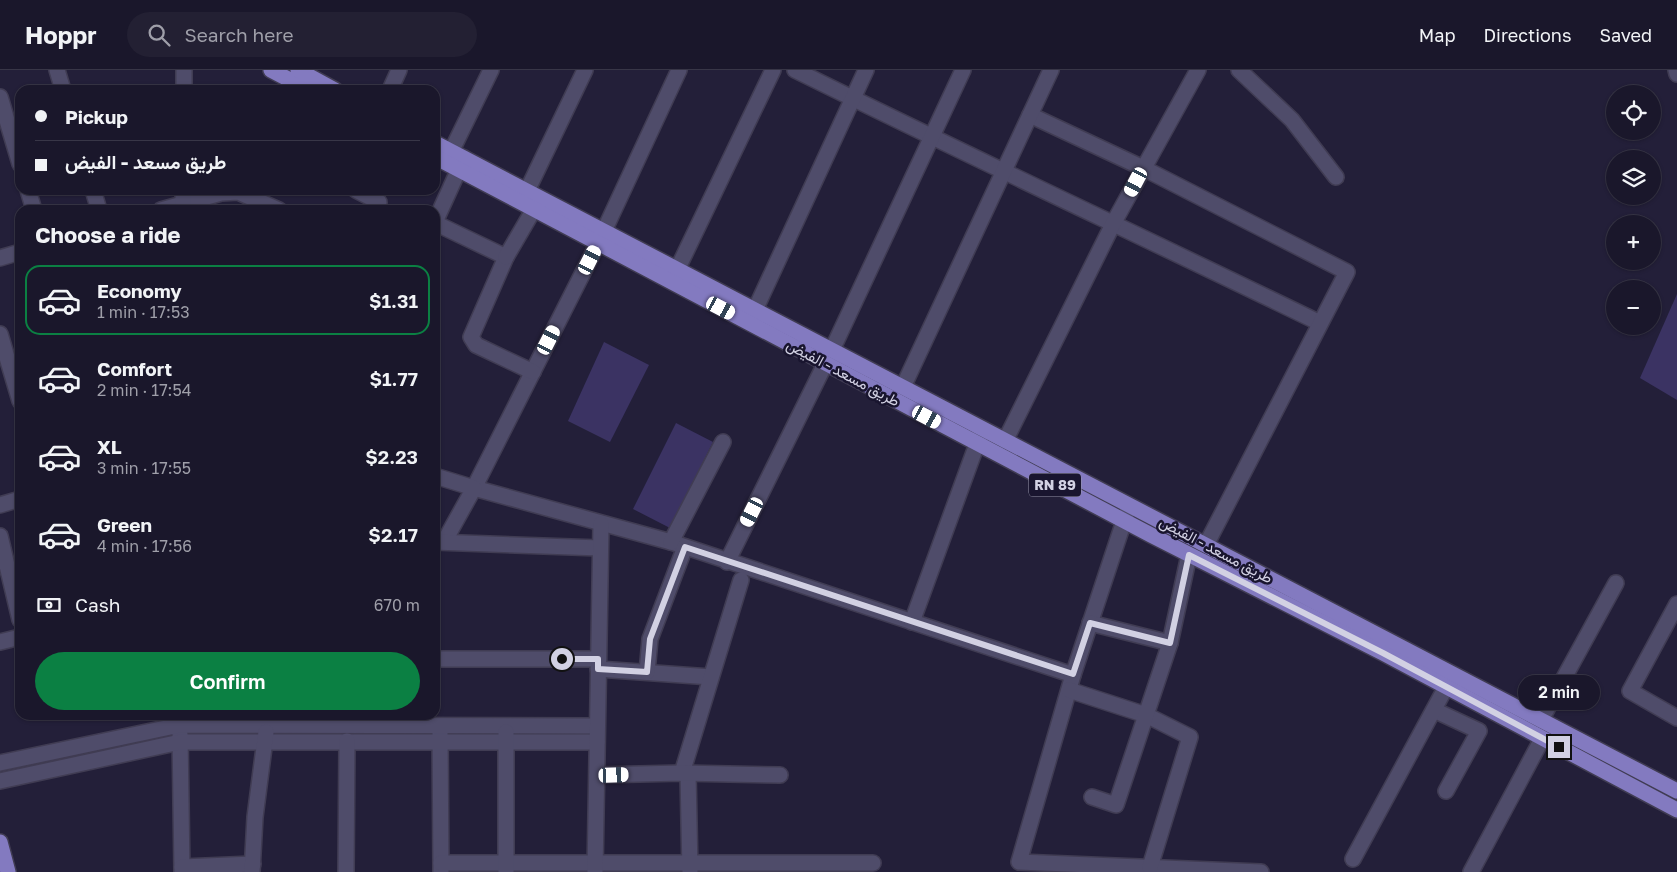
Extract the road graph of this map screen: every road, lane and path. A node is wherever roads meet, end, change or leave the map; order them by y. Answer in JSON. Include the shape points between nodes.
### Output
{"nodes":[{"id":1,"x":57,"y":70,"type":"edge"},
{"id":2,"x":270,"y":70,"type":"edge"},
{"id":3,"x":399,"y":70,"type":"edge"},
{"id":4,"x":491,"y":70,"type":"edge"},
{"id":5,"x":585,"y":70,"type":"edge"},
{"id":6,"x":679,"y":70,"type":"edge"},
{"id":7,"x":773,"y":70,"type":"edge"},
{"id":8,"x":795,"y":70,"type":"edge"},
{"id":9,"x":866,"y":70,"type":"edge"},
{"id":10,"x":963,"y":70,"type":"edge"},
{"id":11,"x":1052,"y":70,"type":"edge"},
{"id":12,"x":1198,"y":70,"type":"edge"},
{"id":13,"x":1239,"y":70,"type":"edge"},
{"id":14,"x":1676,"y":70,"type":"edge"},
{"id":15,"x":1677,"y":74,"type":"edge"},
{"id":16,"x":296,"y":76,"type":"edge"},
{"id":17,"x":62,"y":85,"type":"edge"},
{"id":18,"x":305,"y":85,"type":"edge"},
{"id":19,"x":321,"y":85,"type":"edge"},
{"id":20,"x":392,"y":85,"type":"edge"},
{"id":21,"x":0,"y":97,"type":"edge"},
{"id":22,"x":853,"y":98,"type":"junction"},
{"id":23,"x":1030,"y":115,"type":"junction"},
{"id":24,"x":930,"y":136,"type":"junction"},
{"id":25,"x":15,"y":147,"type":"edge"},
{"id":26,"x":440,"y":147,"type":"edge"},
{"id":27,"x":440,"y":158,"type":"edge"},
{"id":28,"x":458,"y":160,"type":"junction"},
{"id":29,"x":1143,"y":168,"type":"junction"},
{"id":30,"x":1003,"y":172,"type":"junction"},
{"id":31,"x":1336,"y":177,"type":"dead end"},
{"id":32,"x":528,"y":191,"type":"junction"},
{"id":33,"x":212,"y":195,"type":"edge"},
{"id":34,"x":247,"y":195,"type":"edge"},
{"id":35,"x":366,"y":195,"type":"edge"},
{"id":36,"x":183,"y":201,"type":"edge"},
{"id":37,"x":379,"y":202,"type":"dead end"},
{"id":38,"x":268,"y":205,"type":"edge"},
{"id":39,"x":440,"y":209,"type":"edge"},
{"id":40,"x":534,"y":209,"type":"junction"},
{"id":41,"x":1114,"y":222,"type":"junction"},
{"id":42,"x":440,"y":224,"type":"edge"},
{"id":43,"x":601,"y":237,"type":"junction"},
{"id":44,"x":15,"y":254,"type":"edge"},
{"id":45,"x":506,"y":257,"type":"junction"},
{"id":46,"x":0,"y":258,"type":"edge"},
{"id":47,"x":677,"y":270,"type":"junction"},
{"id":48,"x":755,"y":310,"type":"junction"},
{"id":49,"x":1320,"y":323,"type":"junction"},
{"id":50,"x":0,"y":334,"type":"edge"},
{"id":51,"x":829,"y":357,"type":"junction"},
{"id":52,"x":532,"y":372,"type":"junction"},
{"id":53,"x":15,"y":384,"type":"edge"},
{"id":54,"x":903,"y":387,"type":"junction"},
{"id":55,"x":983,"y":429,"type":"junction"},
{"id":56,"x":1006,"y":441,"type":"junction"},
{"id":57,"x":723,"y":442,"type":"dead end"},
{"id":58,"x":977,"y":443,"type":"junction"},
{"id":59,"x":440,"y":478,"type":"edge"},
{"id":60,"x":474,"y":488,"type":"junction"},
{"id":61,"x":15,"y":501,"type":"edge"},
{"id":62,"x":0,"y":505,"type":"edge"},
{"id":63,"x":1129,"y":505,"type":"junction"},
{"id":64,"x":1124,"y":521,"type":"junction"},
{"id":65,"x":600,"y":524,"type":"junction"},
{"id":66,"x":0,"y":536,"type":"edge"},
{"id":67,"x":440,"y":542,"type":"edge"},
{"id":68,"x":678,"y":544,"type":"junction"},
{"id":69,"x":1206,"y":545,"type":"junction"},
{"id":70,"x":600,"y":548,"type":"junction"},
{"id":71,"x":1189,"y":555,"type":"junction"},
{"id":72,"x":727,"y":562,"type":"junction"},
{"id":73,"x":741,"y":580,"type":"dead end"},
{"id":74,"x":1616,"y":582,"type":"dead end"},
{"id":75,"x":15,"y":599,"type":"edge"},
{"id":76,"x":1677,"y":604,"type":"edge"},
{"id":77,"x":912,"y":622,"type":"junction"},
{"id":78,"x":1090,"y":623,"type":"junction"},
{"id":79,"x":15,"y":638,"type":"edge"},
{"id":80,"x":0,"y":642,"type":"edge"},
{"id":81,"x":1170,"y":643,"type":"junction"},
{"id":82,"x":440,"y":659,"type":"edge"},
{"id":83,"x":598,"y":664,"type":"junction"},
{"id":84,"x":647,"y":672,"type":"junction"},
{"id":85,"x":1073,"y":674,"type":"junction"},
{"id":86,"x":711,"y":677,"type":"junction"},
{"id":87,"x":1446,"y":687,"type":"junction"},
{"id":88,"x":1069,"y":690,"type":"junction"},
{"id":89,"x":1434,"y":710,"type":"junction"},
{"id":90,"x":1146,"y":715,"type":"junction"},
{"id":91,"x":1677,"y":718,"type":"edge"},
{"id":92,"x":180,"y":720,"type":"edge"},
{"id":93,"x":341,"y":720,"type":"edge"},
{"id":94,"x":1542,"y":720,"type":"junction"},
{"id":95,"x":266,"y":725,"type":"junction"},
{"id":96,"x":506,"y":726,"type":"junction"},
{"id":97,"x":597,"y":726,"type":"junction"},
{"id":98,"x":440,"y":733,"type":"junction"},
{"id":99,"x":1542,"y":738,"type":"junction"},
{"id":100,"x":264,"y":741,"type":"junction"},
{"id":101,"x":344,"y":741,"type":"junction"},
{"id":102,"x":506,"y":741,"type":"junction"},
{"id":103,"x":180,"y":742,"type":"junction"},
{"id":104,"x":597,"y":742,"type":"junction"},
{"id":105,"x":0,"y":763,"type":"edge"},
{"id":106,"x":685,"y":773,"type":"junction"},
{"id":107,"x":596,"y":775,"type":"junction"},
{"id":108,"x":780,"y":775,"type":"dead end"},
{"id":109,"x":0,"y":781,"type":"edge"},
{"id":110,"x":1446,"y":791,"type":"dead end"},
{"id":111,"x":1677,"y":791,"type":"edge"},
{"id":112,"x":1092,"y":797,"type":"dead end"},
{"id":113,"x":1677,"y":810,"type":"edge"},
{"id":114,"x":0,"y":842,"type":"edge"},
{"id":115,"x":1353,"y":859,"type":"dead end"},
{"id":116,"x":873,"y":864,"type":"dead end"},
{"id":117,"x":441,"y":867,"type":"edge"},
{"id":118,"x":506,"y":867,"type":"edge"},
{"id":119,"x":1150,"y":867,"type":"junction"},
{"id":120,"x":253,"y":868,"type":"edge"},
{"id":121,"x":595,"y":868,"type":"edge"},
{"id":122,"x":690,"y":868,"type":"edge"},
{"id":123,"x":1055,"y":868,"type":"edge"},
{"id":124,"x":182,"y":869,"type":"edge"},
{"id":125,"x":8,"y":872,"type":"edge"},
{"id":126,"x":346,"y":872,"type":"edge"},
{"id":127,"x":1261,"y":872,"type":"edge"},
{"id":128,"x":1471,"y":872,"type":"edge"}],
"edges":[{"from":1,"to":17,"type":"street"},
{"from":2,"to":16,"type":"main road"},
{"from":3,"to":20,"type":"street"},
{"from":4,"to":28,"type":"street"},
{"from":5,"to":32,"type":"street"},
{"from":6,"to":43,"type":"street"},
{"from":7,"to":47,"type":"street"},
{"from":8,"to":22,"type":"street"},
{"from":9,"to":22,"type":"street"},
{"from":10,"to":24,"type":"street"},
{"from":11,"to":23,"type":"street"},
{"from":12,"to":29,"type":"street"},
{"from":13,"to":31,"type":"street","via":[[1292,120]]},
{"from":14,"to":15,"type":"street"},
{"from":16,"to":18,"type":"main road"},
{"from":16,"to":19,"type":"main road"},
{"from":21,"to":25,"type":"street"},
{"from":22,"to":24,"type":"street"},
{"from":22,"to":48,"type":"street"},
{"from":23,"to":29,"type":"street"},
{"from":23,"to":30,"type":"street"},
{"from":24,"to":30,"type":"street"},
{"from":24,"to":51,"type":"street"},
{"from":26,"to":28,"type":"main road","name":"طريق مسعد - الفيض","number":"RN 89"},
{"from":27,"to":28,"type":"main road","name":"طريق مسعد - الفيض","number":"RN 89"},
{"from":28,"to":32,"type":"main road","name":"طريق مسعد - الفيض","number":"RN 89"},
{"from":28,"to":39,"type":"street"},
{"from":28,"to":40,"type":"main road","name":"طريق مسعد - الفيض","number":"RN 89"},
{"from":29,"to":41,"type":"street"},
{"from":29,"to":49,"type":"street","via":[[1347,272]]},
{"from":30,"to":41,"type":"street"},
{"from":30,"to":54,"type":"street"},
{"from":32,"to":43,"type":"main road","name":"طريق مسعد - الفيض","number":"RN 89"},
{"from":33,"to":36,"type":"street"},
{"from":34,"to":38,"type":"street"},
{"from":35,"to":37,"type":"street"},
{"from":40,"to":43,"type":"main road","name":"طريق مسعد - الفيض","number":"RN 89"},
{"from":40,"to":45,"type":"street"},
{"from":41,"to":49,"type":"street"},
{"from":41,"to":56,"type":"street"},
{"from":42,"to":45,"type":"street"},
{"from":43,"to":47,"type":"main road","name":"طريق مسعد - الفيض","number":"RN 89"},
{"from":43,"to":51,"type":"main road","name":"طريق مسعد - الفيض","number":"RN 89"},
{"from":43,"to":52,"type":"street"},
{"from":44,"to":46,"type":"street"},
{"from":45,"to":52,"type":"street","via":[[472,337],[476,345]]},
{"from":47,"to":48,"type":"main road","name":"طريق مسعد - الفيض","number":"RN 89"},
{"from":48,"to":51,"type":"main road","name":"طريق مسعد - الفيض","number":"RN 89"},
{"from":49,"to":69,"type":"street"},
{"from":50,"to":53,"type":"street"},
{"from":51,"to":54,"type":"main road","name":"طريق مسعد - الفيض","number":"RN 89"},
{"from":51,"to":58,"type":"main road","name":"طريق مسعد - الفيض","number":"RN 89"},
{"from":51,"to":72,"type":"street"},
{"from":52,"to":60,"type":"street"},
{"from":54,"to":55,"type":"main road","name":"طريق مسعد - الفيض","number":"RN 89"},
{"from":55,"to":56,"type":"main road","name":"طريق مسعد - الفيض","number":"RN 89"},
{"from":55,"to":58,"type":"street"},
{"from":56,"to":63,"type":"main road","name":"طريق مسعد - الفيض","number":"RN 89"},
{"from":57,"to":68,"type":"street"},
{"from":58,"to":64,"type":"main road","name":"طريق مسعد - الفيض","number":"RN 89"},
{"from":58,"to":77,"type":"street"},
{"from":59,"to":60,"type":"street"},
{"from":60,"to":65,"type":"street"},
{"from":60,"to":67,"type":"street"},
{"from":61,"to":62,"type":"street"},
{"from":63,"to":64,"type":"street"},
{"from":63,"to":69,"type":"main road","name":"طريق مسعد - الفيض","number":"RN 89"},
{"from":64,"to":71,"type":"main road","name":"طريق مسعد - الفيض","number":"RN 89"},
{"from":64,"to":78,"type":"street"},
{"from":65,"to":68,"type":"street"},
{"from":65,"to":70,"type":"street"},
{"from":66,"to":75,"type":"street"},
{"from":67,"to":70,"type":"street"},
{"from":68,"to":72,"type":"street"},
{"from":68,"to":84,"type":"street","via":[[650,639]]},
{"from":69,"to":94,"type":"main road","name":"طريق مسعد - الفيض","number":"RN 89"},
{"from":70,"to":83,"type":"street"},
{"from":71,"to":81,"type":"street"},
{"from":71,"to":87,"type":"main road","name":"طريق مسعد - الفيض","number":"RN 89"},
{"from":72,"to":77,"type":"street"},
{"from":73,"to":86,"type":"street"},
{"from":74,"to":94,"type":"street"},
{"from":76,"to":91,"type":"street","via":[[1630,691]]},
{"from":77,"to":85,"type":"street"},
{"from":78,"to":81,"type":"street"},
{"from":78,"to":85,"type":"street"},
{"from":79,"to":80,"type":"street"},
{"from":81,"to":90,"type":"street"},
{"from":82,"to":83,"type":"street"},
{"from":83,"to":84,"type":"street"},
{"from":83,"to":97,"type":"street"},
{"from":84,"to":86,"type":"street"},
{"from":85,"to":88,"type":"street"},
{"from":86,"to":106,"type":"street"},
{"from":87,"to":89,"type":"street"},
{"from":87,"to":99,"type":"main road","name":"طريق مسعد - الفيض","number":"RN 89"},
{"from":88,"to":90,"type":"street"},
{"from":88,"to":123,"type":"street","via":[[1019,862]]},
{"from":89,"to":110,"type":"street","via":[[1479,731]]},
{"from":89,"to":115,"type":"street"},
{"from":90,"to":112,"type":"street","via":[[1116,805]]},
{"from":90,"to":119,"type":"street","via":[[1190,737]]},
{"from":92,"to":95,"type":"street"},
{"from":92,"to":103,"type":"street"},
{"from":92,"to":105,"type":"street"},
{"from":93,"to":95,"type":"street"},
{"from":93,"to":98,"type":"street"},
{"from":93,"to":101,"type":"street"},
{"from":94,"to":111,"type":"main road","name":"طريق مسعد - الفيض","number":"RN 89"},
{"from":95,"to":100,"type":"street"},
{"from":96,"to":97,"type":"street"},
{"from":96,"to":98,"type":"street"},
{"from":96,"to":102,"type":"street"},
{"from":97,"to":104,"type":"street"},
{"from":98,"to":101,"type":"street"},
{"from":98,"to":102,"type":"street"},
{"from":98,"to":117,"type":"street"},
{"from":99,"to":113,"type":"main road","name":"طريق مسعد - الفيض","number":"RN 89"},
{"from":99,"to":128,"type":"street"},
{"from":100,"to":101,"type":"street"},
{"from":100,"to":103,"type":"street"},
{"from":100,"to":120,"type":"street"},
{"from":101,"to":126,"type":"street"},
{"from":102,"to":104,"type":"street"},
{"from":102,"to":118,"type":"street"},
{"from":103,"to":109,"type":"street"},
{"from":103,"to":124,"type":"street"},
{"from":104,"to":107,"type":"street"},
{"from":106,"to":107,"type":"street"},
{"from":106,"to":108,"type":"street"},
{"from":106,"to":122,"type":"street"},
{"from":107,"to":121,"type":"street"},
{"from":114,"to":125,"type":"main road"},
{"from":116,"to":122,"type":"street"},
{"from":117,"to":118,"type":"street"},
{"from":118,"to":121,"type":"street"},
{"from":119,"to":123,"type":"street"},
{"from":119,"to":127,"type":"street"},
{"from":120,"to":124,"type":"street"},
{"from":121,"to":122,"type":"street"}]}
